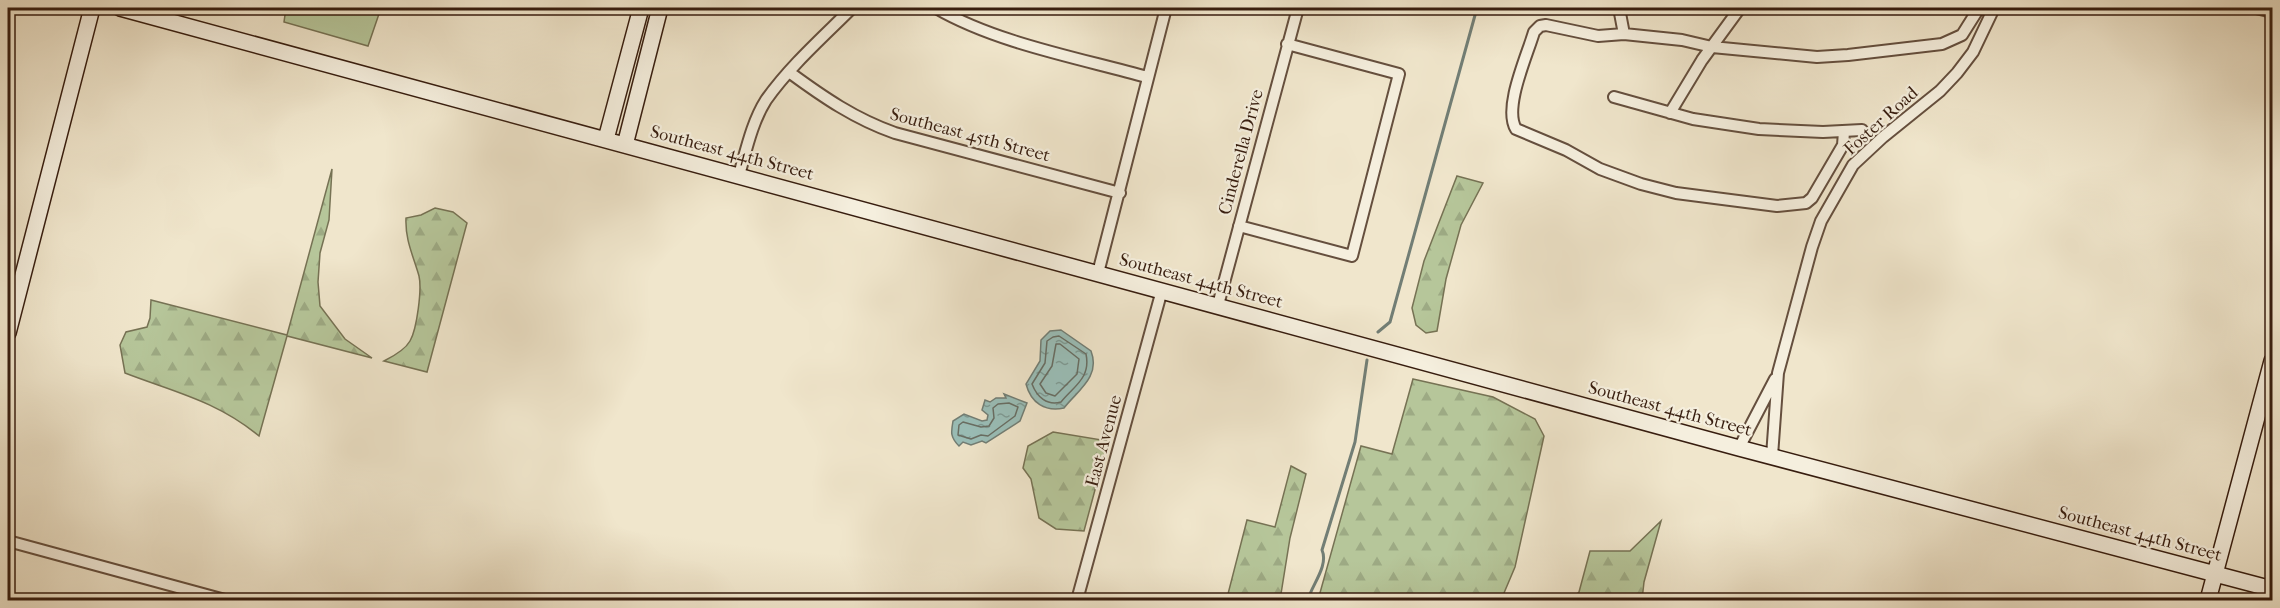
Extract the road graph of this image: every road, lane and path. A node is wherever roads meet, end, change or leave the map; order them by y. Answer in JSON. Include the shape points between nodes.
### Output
{"nodes":[{"id":1,"x":92,"y":8,"type":"edge"},
{"id":2,"x":120,"y":8,"type":"edge"},
{"id":3,"x":640,"y":8,"type":"edge"},
{"id":4,"x":660,"y":8,"type":"edge"},
{"id":5,"x":852,"y":8,"type":"edge"},
{"id":6,"x":936,"y":8,"type":"edge"},
{"id":7,"x":1166,"y":8,"type":"edge"},
{"id":8,"x":1298,"y":8,"type":"edge"},
{"id":9,"x":1619,"y":8,"type":"edge"},
{"id":10,"x":1740,"y":8,"type":"edge"},
{"id":11,"x":1979,"y":8,"type":"edge"},
{"id":12,"x":1994,"y":8,"type":"edge"},
{"id":13,"x":2256,"y":8,"type":"edge"},
{"id":14,"x":2272,"y":12,"type":"edge"},
{"id":15,"x":1624,"y":34,"type":"junction"},
{"id":16,"x":1287,"y":44,"type":"junction"},
{"id":17,"x":1712,"y":47,"type":"junction"},
{"id":18,"x":789,"y":72,"type":"junction"},
{"id":19,"x":1147,"y":76,"type":"junction"},
{"id":20,"x":1614,"y":97,"type":"dead end"},
{"id":21,"x":1671,"y":113,"type":"junction"},
{"id":22,"x":1862,"y":130,"type":"dead end"},
{"id":23,"x":1844,"y":132,"type":"junction"},
{"id":24,"x":606,"y":139,"type":"junction"},
{"id":25,"x":625,"y":144,"type":"junction"},
{"id":26,"x":739,"y":175,"type":"junction"},
{"id":27,"x":1120,"y":193,"type":"junction"},
{"id":28,"x":1239,"y":226,"type":"junction"},
{"id":29,"x":1098,"y":273,"type":"junction"},
{"id":30,"x":1162,"y":290,"type":"junction"},
{"id":31,"x":1218,"y":305,"type":"junction"},
{"id":32,"x":8,"y":333,"type":"edge"},
{"id":33,"x":2272,"y":361,"type":"edge"},
{"id":34,"x":1778,"y":373,"type":"junction"},
{"id":35,"x":1739,"y":448,"type":"junction"},
{"id":36,"x":1772,"y":456,"type":"junction"},
{"id":37,"x":8,"y":542,"type":"edge"},
{"id":38,"x":2216,"y":574,"type":"junction"},
{"id":39,"x":2272,"y":589,"type":"edge"},
{"id":40,"x":225,"y":600,"type":"edge"},
{"id":41,"x":1077,"y":600,"type":"edge"},
{"id":42,"x":2208,"y":600,"type":"edge"}],
"edges":[{"from":1,"to":32,"type":"main road"},
{"from":2,"to":24,"type":"main road","name":"Southeast 44th Street"},
{"from":3,"to":24,"type":"main road"},
{"from":4,"to":25,"type":"main road"},
{"from":5,"to":18,"type":"street"},
{"from":6,"to":19,"type":"street","via":[[992,34]]},
{"from":7,"to":19,"type":"street"},
{"from":8,"to":16,"type":"street","name":"Cinderella Drive"},
{"from":9,"to":15,"type":"street"},
{"from":10,"to":17,"type":"street"},
{"from":11,"to":17,"type":"street","via":[[1962,35],[1942,44],[1817,57]]},
{"from":12,"to":34,"type":"street","name":"Foster Road","via":[[1958,73],[1853,165],[1821,221]]},
{"from":13,"to":14,"type":"street"},
{"from":15,"to":17,"type":"street"},
{"from":15,"to":23,"type":"street","via":[[1598,36],[1553,25],[1540,26],[1534,32],[1511,106],[1516,129],[1641,184],[1692,196],[1792,206],[1812,198],[1843,145]]},
{"from":16,"to":28,"type":"street","name":"Cinderella Drive"},
{"from":16,"to":28,"type":"street","via":[[1399,74],[1352,256]]},
{"from":17,"to":21,"type":"street"},
{"from":18,"to":26,"type":"street","via":[[757,119]]},
{"from":18,"to":27,"type":"street","name":"Southeast 45th Street","via":[[830,102],[894,134]]},
{"from":19,"to":27,"type":"street"},
{"from":20,"to":21,"type":"street"},
{"from":21,"to":23,"type":"street","via":[[1759,129]]},
{"from":22,"to":23,"type":"street"},
{"from":24,"to":25,"type":"main road","name":"Southeast 44th Street"},
{"from":25,"to":26,"type":"main road","name":"Southeast 44th Street"},
{"from":26,"to":29,"type":"main road","name":"Southeast 44th Street"},
{"from":27,"to":29,"type":"street"},
{"from":28,"to":31,"type":"street","name":"Cinderella Drive"},
{"from":29,"to":30,"type":"main road","name":"Southeast 44th Street"},
{"from":30,"to":31,"type":"main road","name":"Southeast 44th Street"},
{"from":30,"to":41,"type":"street","name":"East Avenue"},
{"from":31,"to":35,"type":"main road","name":"Southeast 44th Street"},
{"from":33,"to":38,"type":"main road"},
{"from":34,"to":35,"type":"street","name":"Foster Road"},
{"from":34,"to":36,"type":"street","name":"Foster Road"},
{"from":35,"to":36,"type":"main road","name":"Southeast 44th Street"},
{"from":36,"to":38,"type":"main road","name":"Southeast 44th Street"},
{"from":37,"to":40,"type":"street"},
{"from":38,"to":39,"type":"main road","name":"Southeast 44th Street"},
{"from":38,"to":42,"type":"main road"}]}
